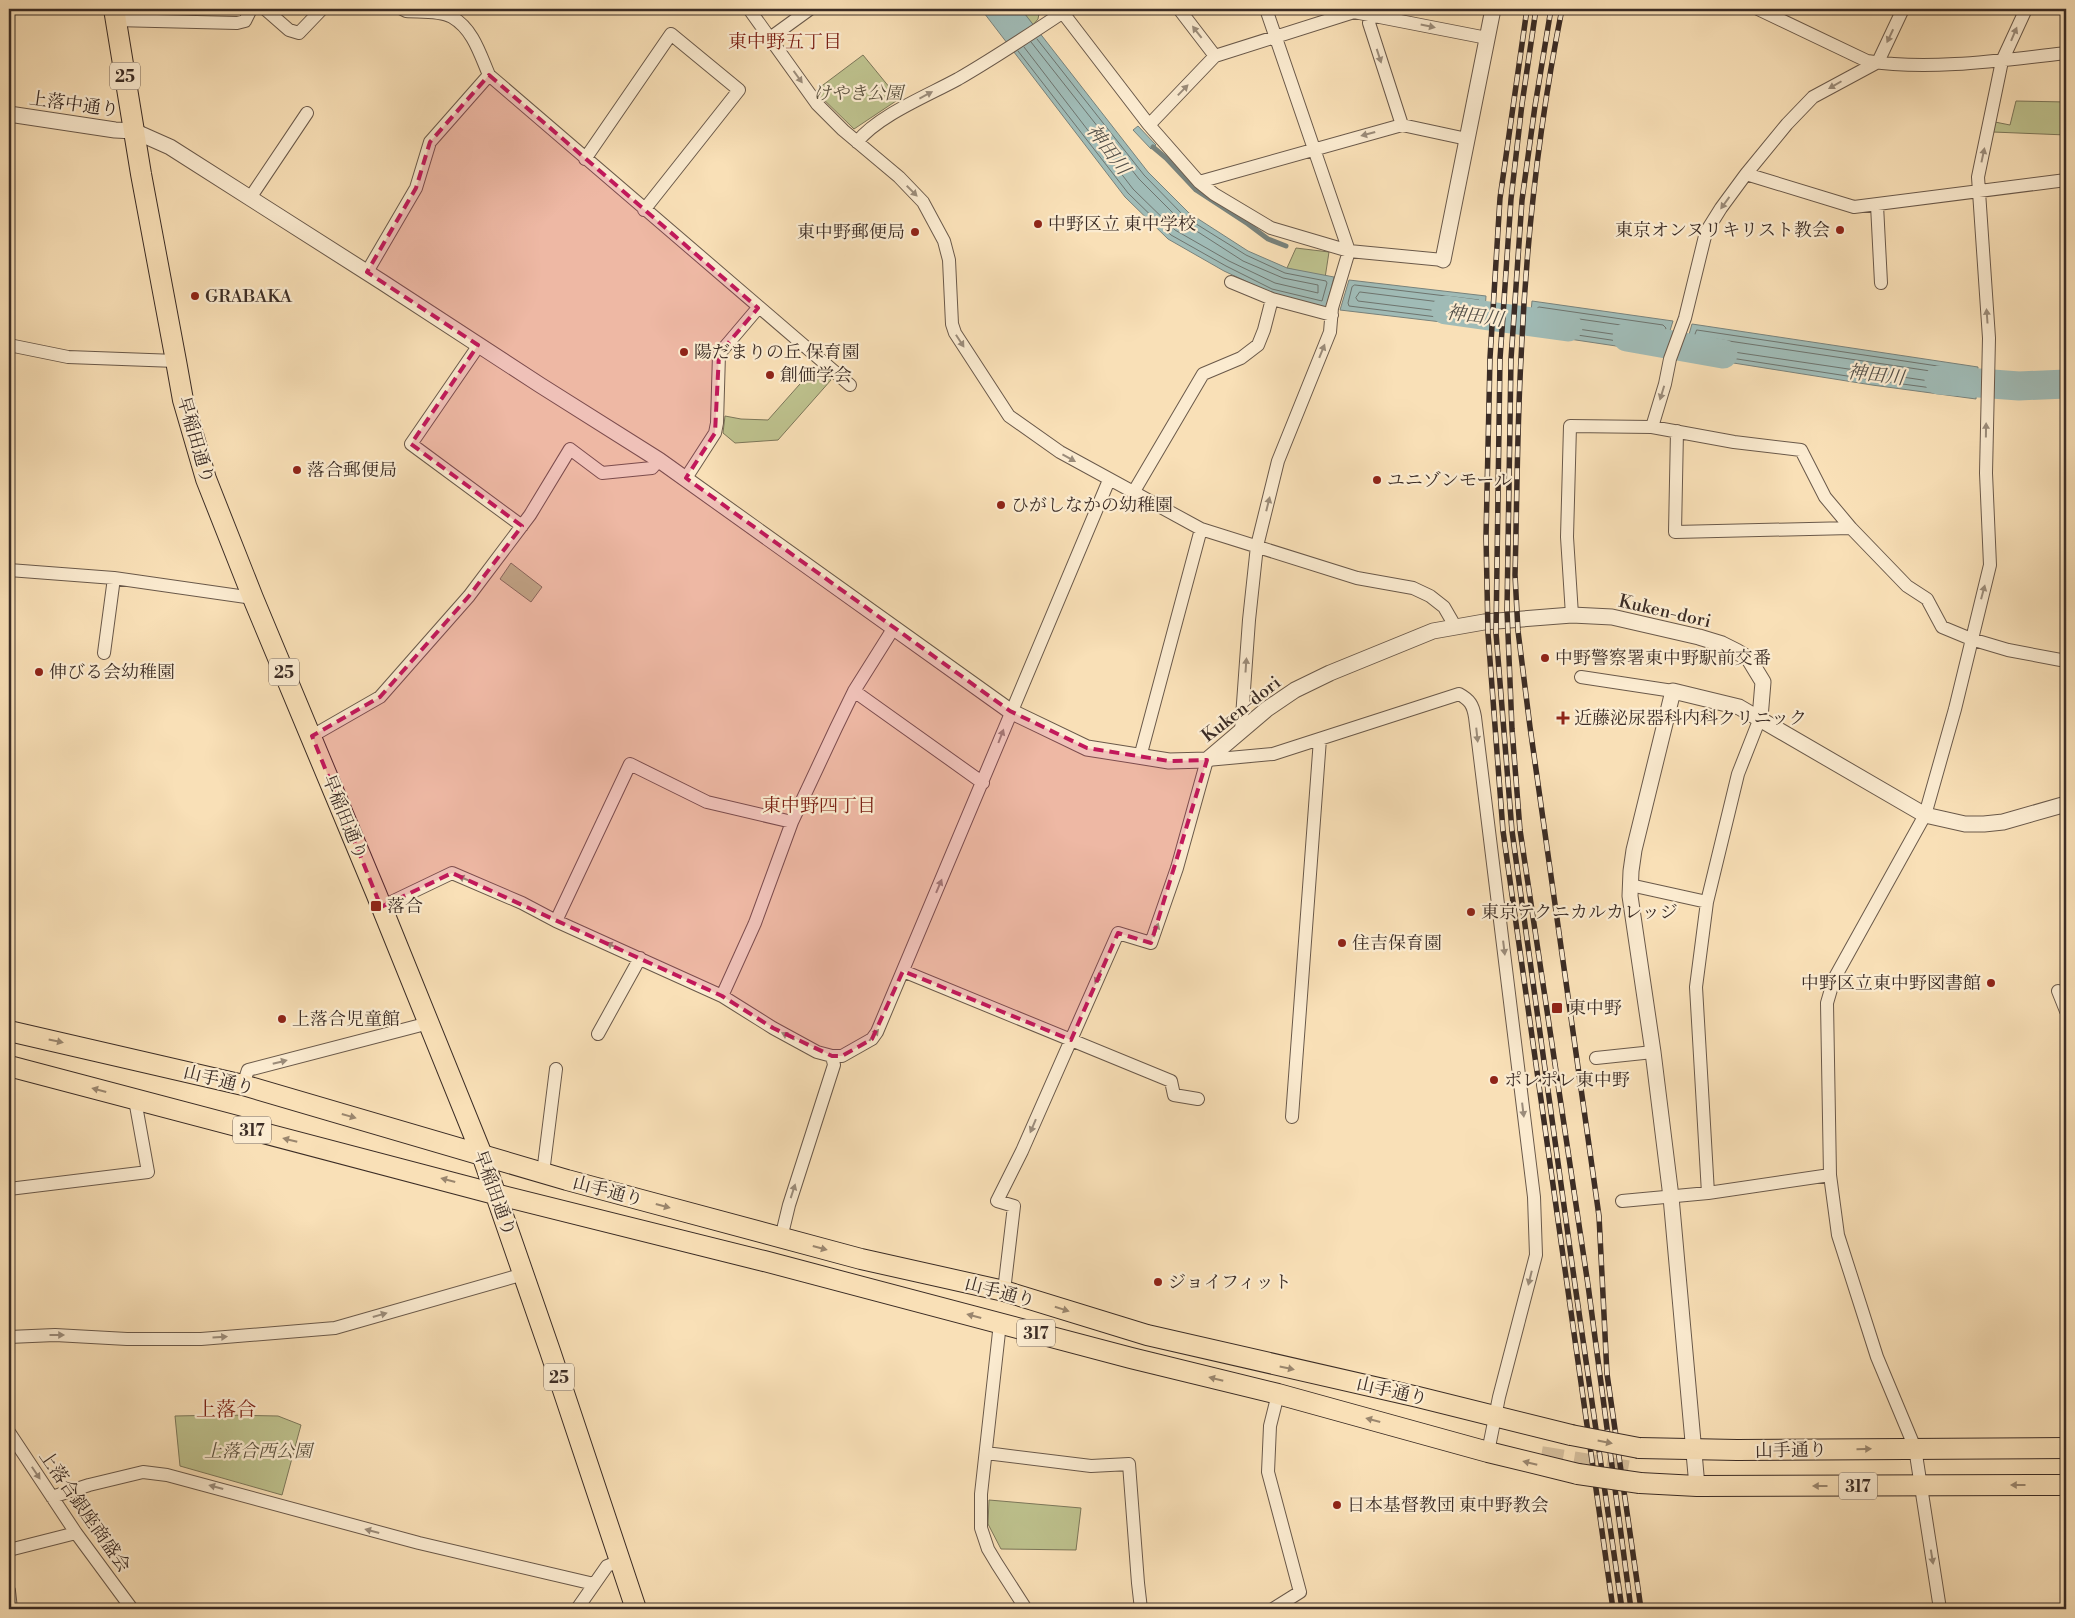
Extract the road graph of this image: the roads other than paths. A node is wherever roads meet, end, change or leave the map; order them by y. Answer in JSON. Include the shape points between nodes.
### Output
{"nodes":[{"id":1,"x":251,"y":9,"type":"edge"},
{"id":2,"x":265,"y":9,"type":"edge"},
{"id":3,"x":322,"y":9,"type":"edge"},
{"id":4,"x":402,"y":9,"type":"edge"},
{"id":5,"x":749,"y":9,"type":"edge"},
{"id":6,"x":810,"y":9,"type":"edge"},
{"id":7,"x":1179,"y":9,"type":"edge"},
{"id":8,"x":1266,"y":9,"type":"edge"},
{"id":9,"x":1493,"y":9,"type":"edge"},
{"id":10,"x":1758,"y":9,"type":"edge"},
{"id":11,"x":1902,"y":9,"type":"edge"},
{"id":12,"x":2026,"y":9,"type":"edge"},
{"id":13,"x":1064,"y":10,"type":"edge"},
{"id":14,"x":1371,"y":11,"type":"edge"},
{"id":15,"x":114,"y":15,"type":"edge"},
{"id":16,"x":1275,"y":37,"type":"junction"},
{"id":17,"x":770,"y":38,"type":"junction"},
{"id":18,"x":1487,"y":38,"type":"junction"},
{"id":19,"x":2066,"y":53,"type":"edge"},
{"id":20,"x":1215,"y":56,"type":"junction"},
{"id":21,"x":2002,"y":61,"type":"junction"},
{"id":22,"x":1878,"y":62,"type":"junction"},
{"id":23,"x":489,"y":75,"type":"junction"},
{"id":24,"x":306,"y":113,"type":"dead end"},
{"id":25,"x":9,"y":114,"type":"edge"},
{"id":26,"x":1149,"y":125,"type":"junction"},
{"id":27,"x":1402,"y":125,"type":"junction"},
{"id":28,"x":134,"y":131,"type":"junction"},
{"id":29,"x":1467,"y":139,"type":"junction"},
{"id":30,"x":858,"y":142,"type":"junction"},
{"id":31,"x":1315,"y":149,"type":"junction"},
{"id":32,"x":585,"y":158,"type":"junction"},
{"id":33,"x":1746,"y":174,"type":"junction"},
{"id":34,"x":2066,"y":180,"type":"edge"},
{"id":35,"x":1199,"y":182,"type":"junction"},
{"id":36,"x":1978,"y":192,"type":"junction"},
{"id":37,"x":250,"y":198,"type":"junction"},
{"id":38,"x":1878,"y":205,"type":"junction"},
{"id":39,"x":644,"y":210,"type":"junction"},
{"id":40,"x":1350,"y":251,"type":"junction"},
{"id":41,"x":1443,"y":260,"type":"joint"},
{"id":42,"x":367,"y":272,"type":"junction"},
{"id":43,"x":1231,"y":282,"type":"dead end"},
{"id":44,"x":1881,"y":283,"type":"dead end"},
{"id":45,"x":1272,"y":299,"type":"junction"},
{"id":46,"x":758,"y":308,"type":"junction"},
{"id":47,"x":1332,"y":312,"type":"junction"},
{"id":48,"x":9,"y":345,"type":"edge"},
{"id":49,"x":479,"y":345,"type":"junction"},
{"id":50,"x":176,"y":360,"type":"junction"},
{"id":51,"x":850,"y":385,"type":"dead end"},
{"id":52,"x":1652,"y":427,"type":"junction"},
{"id":53,"x":1677,"y":431,"type":"junction"},
{"id":54,"x":659,"y":460,"type":"junction"},
{"id":55,"x":686,"y":478,"type":"junction"},
{"id":56,"x":1109,"y":480,"type":"junction"},
{"id":57,"x":1133,"y":493,"type":"junction"},
{"id":58,"x":522,"y":526,"type":"junction"},
{"id":59,"x":1852,"y":528,"type":"junction"},
{"id":60,"x":1201,"y":529,"type":"junction"},
{"id":61,"x":1257,"y":546,"type":"junction"},
{"id":62,"x":9,"y":570,"type":"edge"},
{"id":63,"x":114,"y":578,"type":"junction"},
{"id":64,"x":253,"y":598,"type":"junction"},
{"id":65,"x":1572,"y":615,"type":"junction"},
{"id":66,"x":1455,"y":626,"type":"junction"},
{"id":67,"x":893,"y":629,"type":"junction"},
{"id":68,"x":1971,"y":639,"type":"junction"},
{"id":69,"x":104,"y":653,"type":"dead end"},
{"id":70,"x":2066,"y":661,"type":"edge"},
{"id":71,"x":1581,"y":677,"type":"dead end"},
{"id":72,"x":854,"y":690,"type":"junction"},
{"id":73,"x":1673,"y":691,"type":"junction"},
{"id":74,"x":1010,"y":712,"type":"junction"},
{"id":75,"x":1760,"y":718,"type":"junction"},
{"id":76,"x":1241,"y":731,"type":"junction"},
{"id":77,"x":312,"y":736,"type":"junction"},
{"id":78,"x":1320,"y":739,"type":"junction"},
{"id":79,"x":1140,"y":757,"type":"junction"},
{"id":80,"x":1208,"y":760,"type":"junction"},
{"id":81,"x":983,"y":783,"type":"junction"},
{"id":82,"x":2066,"y":804,"type":"edge"},
{"id":83,"x":1925,"y":815,"type":"junction"},
{"id":84,"x":792,"y":822,"type":"junction"},
{"id":85,"x":1630,"y":885,"type":"junction"},
{"id":86,"x":1707,"y":902,"type":"junction"},
{"id":87,"x":381,"y":907,"type":"junction"},
{"id":88,"x":556,"y":921,"type":"junction"},
{"id":89,"x":640,"y":958,"type":"junction"},
{"id":90,"x":904,"y":971,"type":"junction"},
{"id":91,"x":2058,"y":991,"type":"dead end"},
{"id":92,"x":722,"y":996,"type":"junction"},
{"id":93,"x":2066,"y":1011,"type":"edge"},
{"id":94,"x":429,"y":1023,"type":"junction"},
{"id":95,"x":9,"y":1031,"type":"edge"},
{"id":96,"x":598,"y":1034,"type":"dead end"},
{"id":97,"x":1071,"y":1040,"type":"junction"},
{"id":98,"x":1653,"y":1052,"type":"junction"},
{"id":99,"x":832,"y":1056,"type":"junction"},
{"id":100,"x":1596,"y":1058,"type":"dead end"},
{"id":101,"x":9,"y":1066,"type":"edge"},
{"id":102,"x":556,"y":1069,"type":"dead end"},
{"id":103,"x":244,"y":1085,"type":"junction"},
{"id":104,"x":1198,"y":1099,"type":"dead end"},
{"id":105,"x":135,"y":1100,"type":"junction"},
{"id":106,"x":1292,"y":1117,"type":"dead end"},
{"id":107,"x":482,"y":1155,"type":"junction"},
{"id":108,"x":543,"y":1173,"type":"junction"},
{"id":109,"x":1830,"y":1175,"type":"junction"},
{"id":110,"x":9,"y":1189,"type":"edge"},
{"id":111,"x":495,"y":1194,"type":"junction"},
{"id":112,"x":1708,"y":1194,"type":"junction"},
{"id":113,"x":1671,"y":1197,"type":"junction"},
{"id":114,"x":1622,"y":1201,"type":"dead end"},
{"id":115,"x":781,"y":1238,"type":"junction"},
{"id":116,"x":524,"y":1274,"type":"junction"},
{"id":117,"x":1004,"y":1292,"type":"junction"},
{"id":118,"x":1000,"y":1323,"type":"junction"},
{"id":119,"x":9,"y":1337,"type":"edge"},
{"id":120,"x":1278,"y":1394,"type":"junction"},
{"id":121,"x":1495,"y":1417,"type":"junction"},
{"id":122,"x":9,"y":1432,"type":"edge"},
{"id":123,"x":1915,"y":1448,"type":"junction"},
{"id":124,"x":2066,"y":1448,"type":"edge"},
{"id":125,"x":1693,"y":1450,"type":"junction"},
{"id":126,"x":1488,"y":1452,"type":"junction"},
{"id":127,"x":986,"y":1453,"type":"junction"},
{"id":128,"x":1921,"y":1485,"type":"junction"},
{"id":129,"x":1697,"y":1486,"type":"junction"},
{"id":130,"x":2066,"y":1486,"type":"edge"},
{"id":131,"x":52,"y":1497,"type":"junction"},
{"id":132,"x":76,"y":1533,"type":"junction"},
{"id":133,"x":9,"y":1550,"type":"edge"},
{"id":134,"x":620,"y":1561,"type":"junction"},
{"id":135,"x":594,"y":1584,"type":"junction"},
{"id":136,"x":9,"y":1591,"type":"edge"},
{"id":137,"x":11,"y":1609,"type":"edge"},
{"id":138,"x":132,"y":1609,"type":"edge"},
{"id":139,"x":577,"y":1609,"type":"edge"},
{"id":140,"x":636,"y":1609,"type":"edge"},
{"id":141,"x":1026,"y":1609,"type":"edge"},
{"id":142,"x":1142,"y":1609,"type":"edge"},
{"id":143,"x":1273,"y":1609,"type":"edge"},
{"id":144,"x":1940,"y":1609,"type":"edge"}],
"edges":[{"from":1,"to":15,"type":"street","via":[[245,21],[237,23]]},
{"from":2,"to":3,"type":"street","via":[[289,30],[299,33]]},
{"from":4,"to":23,"type":"street","via":[[452,16],[472,37]]},
{"from":5,"to":17,"type":"street"},
{"from":6,"to":17,"type":"street"},
{"from":20,"to":7,"type":"street","one_way":true},
{"from":8,"to":16,"type":"street"},
{"from":9,"to":18,"type":"street"},
{"from":10,"to":22,"type":"street","via":[[1866,61]]},
{"from":11,"to":22,"type":"street","one_way":true},
{"from":21,"to":12,"type":"street","one_way":true},
{"from":13,"to":26,"type":"street"},
{"from":30,"to":13,"type":"street","one_way":true,"via":[[865,132],[1011,47]]},
{"from":14,"to":16,"type":"street","via":[[1354,12]]},
{"from":14,"to":18,"type":"street","one_way":true},
{"from":14,"to":27,"type":"street","one_way":true,"via":[[1368,23]]},
{"from":15,"to":28,"type":"main road","name":"早稲田通り","number":"25"},
{"from":16,"to":20,"type":"street"},
{"from":16,"to":31,"type":"street"},
{"from":17,"to":30,"type":"street","one_way":true,"via":[[817,104]]},
{"from":18,"to":29,"type":"street"},
{"from":19,"to":21,"type":"street"},
{"from":26,"to":20,"type":"street","one_way":true},
{"from":21,"to":22,"type":"street"},
{"from":36,"to":21,"type":"street","one_way":true,"via":[[1978,177]]},
{"from":22,"to":33,"type":"street","one_way":true,"via":[[1813,97]]},
{"from":23,"to":32,"type":"street"},
{"from":23,"to":42,"type":"street","via":[[430,142],[416,188]]},
{"from":24,"to":37,"type":"street"},
{"from":25,"to":28,"type":"street","name":"上落中通り"},
{"from":26,"to":35,"type":"street"},
{"from":27,"to":29,"type":"street"},
{"from":27,"to":31,"type":"street","one_way":true},
{"from":28,"to":37,"type":"street","name":"上落中通り","via":[[170,147]]},
{"from":28,"to":50,"type":"main road","name":"早稲田通り","number":"25"},
{"from":29,"to":41,"type":"street"},
{"from":30,"to":56,"type":"street","one_way":true,"via":[[923,202],[944,241],[950,260],[955,333],[1009,416],[1060,452]]},
{"from":31,"to":35,"type":"street"},
{"from":31,"to":40,"type":"street"},
{"from":32,"to":39,"type":"street"},
{"from":32,"to":39,"type":"street","via":[[671,34],[739,90]]},
{"from":33,"to":38,"type":"street","via":[[1854,207]]},
{"from":33,"to":52,"type":"street","one_way":true,"via":[[1706,232]]},
{"from":34,"to":36,"type":"street"},
{"from":35,"to":40,"type":"street","via":[[1271,228]]},
{"from":36,"to":38,"type":"street"},
{"from":68,"to":36,"type":"street","one_way":true,"via":[[1990,566],[1986,473],[1989,338]]},
{"from":37,"to":42,"type":"street","name":"上落中通り"},
{"from":38,"to":44,"type":"street"},
{"from":39,"to":46,"type":"street"},
{"from":40,"to":41,"type":"street"},
{"from":40,"to":47,"type":"street"},
{"from":42,"to":49,"type":"street","name":"上落中通り"},
{"from":43,"to":45,"type":"street"},
{"from":45,"to":47,"type":"street"},
{"from":45,"to":57,"type":"street","via":[[1258,345],[1241,358],[1203,374]]},
{"from":46,"to":51,"type":"street"},
{"from":46,"to":55,"type":"street","via":[[719,354],[715,433]]},
{"from":61,"to":47,"type":"street","one_way":true,"via":[[1278,461],[1330,332]]},
{"from":48,"to":50,"type":"street","via":[[68,357]]},
{"from":49,"to":54,"type":"street","name":"上落中通り"},
{"from":49,"to":58,"type":"street","via":[[411,444]]},
{"from":50,"to":64,"type":"main road","name":"早稲田通り","number":"25","via":[[206,479]]},
{"from":52,"to":53,"type":"street"},
{"from":52,"to":65,"type":"street","via":[[1570,426],[1567,537]]},
{"from":53,"to":59,"type":"street","via":[[1801,450],[1825,497]]},
{"from":53,"to":59,"type":"street","via":[[1675,532]]},
{"from":54,"to":55,"type":"street","name":"上落中通り"},
{"from":54,"to":58,"type":"street","via":[[652,468],[602,473],[570,449]]},
{"from":55,"to":67,"type":"street","name":"上落中通り"},
{"from":56,"to":57,"type":"street"},
{"from":56,"to":74,"type":"street"},
{"from":57,"to":60,"type":"street"},
{"from":58,"to":77,"type":"street","via":[[469,596],[380,697]]},
{"from":59,"to":68,"type":"street","via":[[1907,586],[1927,599],[1942,627]]},
{"from":60,"to":61,"type":"street"},
{"from":60,"to":79,"type":"street"},
{"from":61,"to":66,"type":"street","via":[[1357,578],[1413,588],[1444,607]]},
{"from":76,"to":61,"type":"street","one_way":true},
{"from":62,"to":63,"type":"street"},
{"from":63,"to":64,"type":"street"},
{"from":63,"to":69,"type":"street"},
{"from":64,"to":77,"type":"main road","name":"早稲田通り","number":"25"},
{"from":65,"to":66,"type":"street","name":"Kuken-dori"},
{"from":65,"to":75,"type":"street","name":"Kuken-dori","via":[[1612,617],[1699,637],[1736,650],[1749,659],[1763,682]]},
{"from":66,"to":76,"type":"street","name":"Kuken-dori","via":[[1433,630],[1315,680],[1267,709]]},
{"from":67,"to":72,"type":"street"},
{"from":67,"to":74,"type":"street","name":"上落中通り"},
{"from":68,"to":70,"type":"street"},
{"from":68,"to":83,"type":"street"},
{"from":71,"to":73,"type":"street"},
{"from":72,"to":81,"type":"street"},
{"from":72,"to":84,"type":"street"},
{"from":73,"to":75,"type":"street","via":[[1739,707]]},
{"from":73,"to":85,"type":"street","via":[[1634,850]]},
{"from":74,"to":79,"type":"street","name":"上落中通り","via":[[1087,748]]},
{"from":81,"to":74,"type":"street","one_way":true},
{"from":75,"to":83,"type":"street"},
{"from":75,"to":86,"type":"street","via":[[1738,774]]},
{"from":76,"to":80,"type":"street","name":"Kuken-dori"},
{"from":77,"to":87,"type":"main road","name":"早稲田通り","number":"25"},
{"from":78,"to":80,"type":"street","via":[[1273,754]]},
{"from":78,"to":106,"type":"street"},
{"from":78,"to":121,"type":"street","one_way":true,"via":[[1459,694],[1469,699],[1474,707],[1536,1230],[1536,1255]]},
{"from":79,"to":80,"type":"street","name":"上落中通り","via":[[1169,761]]},
{"from":80,"to":97,"type":"street","via":[[1152,943],[1118,933]]},
{"from":90,"to":81,"type":"street","one_way":true},
{"from":82,"to":83,"type":"street","via":[[2003,822],[1984,824],[1965,824]]},
{"from":83,"to":109,"type":"street","via":[[1846,954],[1829,992]]},
{"from":84,"to":88,"type":"street","via":[[707,802],[630,764]]},
{"from":84,"to":92,"type":"street","via":[[755,923]]},
{"from":85,"to":86,"type":"street"},
{"from":85,"to":98,"type":"street"},
{"from":86,"to":112,"type":"street","via":[[1696,987]]},
{"from":88,"to":87,"type":"street","one_way":true,"via":[[452,873]]},
{"from":87,"to":94,"type":"main road","name":"早稲田通り","number":"25"},
{"from":89,"to":88,"type":"street","one_way":true},
{"from":89,"to":92,"type":"street"},
{"from":89,"to":96,"type":"street"},
{"from":90,"to":97,"type":"street"},
{"from":99,"to":90,"type":"street","one_way":true,"via":[[842,1056],[872,1039]]},
{"from":91,"to":93,"type":"street"},
{"from":99,"to":92,"type":"street","one_way":true,"via":[[817,1052]]},
{"from":103,"to":94,"type":"street","one_way":true,"via":[[248,1070]]},
{"from":94,"to":107,"type":"main road","name":"早稲田通り","number":"25"},
{"from":95,"to":103,"type":"main road","name":"山手通り","number":"317","one_way":true},
{"from":97,"to":104,"type":"street","via":[[1171,1081],[1174,1095]]},
{"from":97,"to":117,"type":"street","one_way":true,"via":[[997,1201],[1014,1206]]},
{"from":98,"to":100,"type":"street"},
{"from":98,"to":113,"type":"street"},
{"from":115,"to":99,"type":"street","one_way":true,"via":[[834,1065]]},
{"from":105,"to":101,"type":"main road","name":"山手通り","number":"317","one_way":true},
{"from":102,"to":108,"type":"street"},
{"from":103,"to":107,"type":"main road","name":"山手通り","number":"317","one_way":true},
{"from":105,"to":110,"type":"street","via":[[148,1172]]},
{"from":111,"to":105,"type":"main road","name":"山手通り","number":"317","one_way":true},
{"from":107,"to":108,"type":"main road","name":"山手通り","number":"317"},
{"from":107,"to":111,"type":"main road","name":"早稲田通り","number":"25"},
{"from":108,"to":115,"type":"main road","name":"山手通り","number":"317","one_way":true},
{"from":109,"to":112,"type":"street"},
{"from":109,"to":123,"type":"street","via":[[1838,1234],[1849,1271],[1877,1357]]},
{"from":111,"to":116,"type":"main road","name":"早稲田通り","number":"25"},
{"from":118,"to":111,"type":"main road","name":"山手通り","number":"317","one_way":true},
{"from":112,"to":113,"type":"street"},
{"from":113,"to":114,"type":"street"},
{"from":113,"to":125,"type":"street"},
{"from":115,"to":117,"type":"main road","name":"山手通り","number":"317","one_way":true},
{"from":119,"to":116,"type":"street","one_way":true,"via":[[201,1339],[335,1328]]},
{"from":116,"to":134,"type":"main road","name":"早稲田通り","number":"25"},
{"from":117,"to":121,"type":"main road","name":"山手通り","number":"317","one_way":true,"via":[[1147,1335]]},
{"from":120,"to":118,"type":"main road","name":"山手通り","number":"317","one_way":true},
{"from":118,"to":127,"type":"street"},
{"from":126,"to":120,"type":"main road","name":"山手通り","number":"317","one_way":true},
{"from":120,"to":143,"type":"street","via":[[1270,1426],[1268,1472],[1300,1592]]},
{"from":121,"to":125,"type":"main road","name":"山手通り","number":"317","one_way":true,"bridge":true,"via":[[1639,1448]]},
{"from":121,"to":126,"type":"street"},
{"from":122,"to":131,"type":"street","name":"上落合銀座商盛会","one_way":true},
{"from":123,"to":124,"type":"main road","name":"山手通り","number":"317"},
{"from":125,"to":123,"type":"main road","name":"山手通り","number":"317","one_way":true},
{"from":123,"to":128,"type":"street"},
{"from":125,"to":129,"type":"street"},
{"from":129,"to":126,"type":"main road","name":"山手通り","number":"317","one_way":true,"bridge":true,"via":[[1640,1483],[1578,1474]]},
{"from":127,"to":141,"type":"street","via":[[980,1494],[981,1528],[988,1548]]},
{"from":127,"to":142,"type":"street","via":[[1090,1466],[1129,1464]]},
{"from":128,"to":129,"type":"main road","name":"山手通り","number":"317","one_way":true},
{"from":130,"to":128,"type":"main road","name":"山手通り","number":"317","one_way":true},
{"from":128,"to":144,"type":"street","one_way":true},
{"from":131,"to":132,"type":"street","name":"上落合銀座商盛会"},
{"from":135,"to":131,"type":"street","one_way":true,"via":[[419,1544],[168,1475],[143,1472]]},
{"from":132,"to":133,"type":"street"},
{"from":132,"to":138,"type":"street","name":"上落合銀座商盛会"},
{"from":134,"to":135,"type":"street","via":[[607,1566]]},
{"from":134,"to":140,"type":"main road","name":"早稲田通り","number":"25"},
{"from":135,"to":139,"type":"street"},
{"from":136,"to":137,"type":"street"}]}
